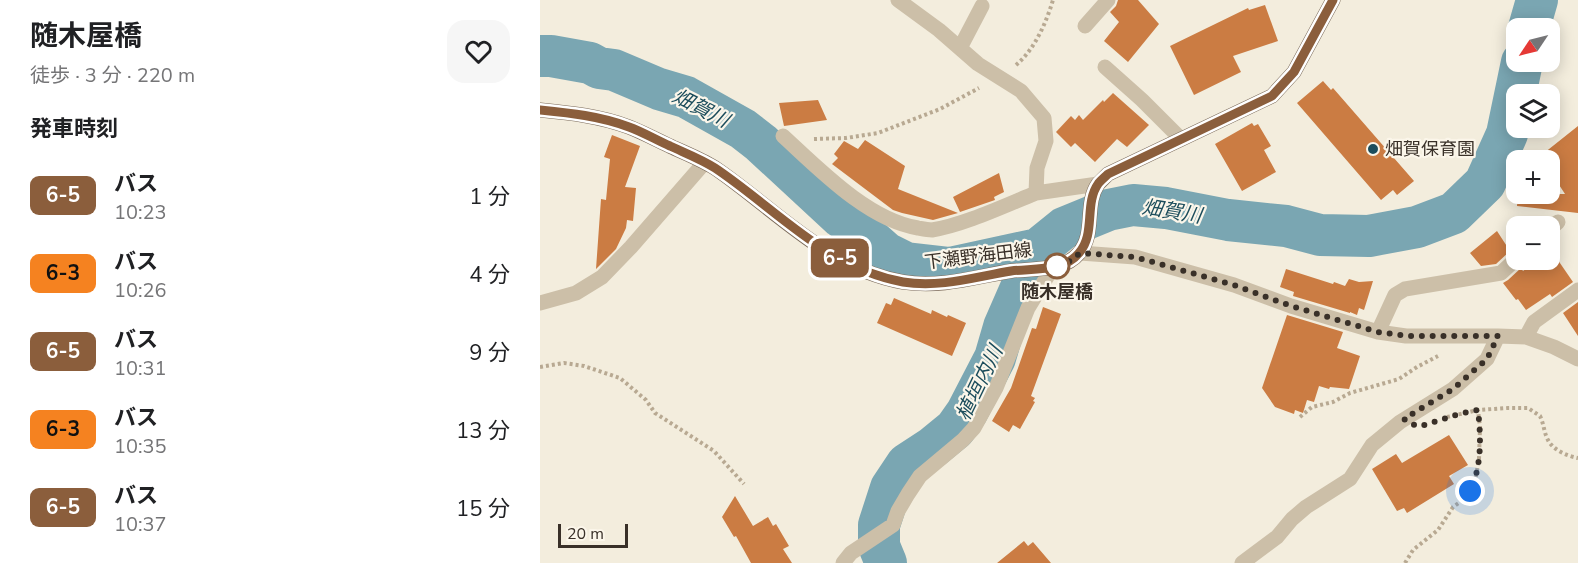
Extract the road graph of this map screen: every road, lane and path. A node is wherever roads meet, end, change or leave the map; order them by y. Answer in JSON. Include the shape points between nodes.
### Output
{"nodes":[{"id":1,"x":898,"y":0,"type":"edge"},
{"id":2,"x":1053,"y":0,"type":"edge"},
{"id":3,"x":1108,"y":0,"type":"edge"},
{"id":4,"x":1333,"y":0,"type":"edge"},
{"id":5,"x":982,"y":6,"type":"dead end"},
{"id":6,"x":1085,"y":26,"type":"dead end"},
{"id":7,"x":960,"y":48,"type":"junction"},
{"id":8,"x":1105,"y":67,"type":"dead end"},
{"id":9,"x":998,"y":76,"type":"junction"},
{"id":10,"x":540,"y":110,"type":"edge"},
{"id":11,"x":786,"y":139,"type":"joint"},
{"id":12,"x":1181,"y":139,"type":"junction"},
{"id":13,"x":705,"y":162,"type":"junction"},
{"id":14,"x":1095,"y":190,"type":"junction"},
{"id":15,"x":1036,"y":193,"type":"junction"},
{"id":16,"x":1080,"y":253,"type":"junction"},
{"id":17,"x":1045,"y":268,"type":"junction"},
{"id":18,"x":1506,"y":268,"type":"edge"},
{"id":19,"x":1578,"y":290,"type":"edge"},
{"id":20,"x":540,"y":303,"type":"edge"},
{"id":21,"x":1378,"y":332,"type":"junction"},
{"id":22,"x":1498,"y":336,"type":"junction"},
{"id":23,"x":1526,"y":336,"type":"junction"},
{"id":24,"x":1444,"y":354,"type":"dead end"},
{"id":25,"x":1578,"y":358,"type":"edge"},
{"id":26,"x":540,"y":367,"type":"edge"},
{"id":27,"x":1478,"y":410,"type":"junction"},
{"id":28,"x":1300,"y":417,"type":"dead end"},
{"id":29,"x":1442,"y":418,"type":"dead end"},
{"id":30,"x":1578,"y":458,"type":"edge"},
{"id":31,"x":744,"y":484,"type":"dead end"},
{"id":32,"x":843,"y":563,"type":"edge"},
{"id":33,"x":1242,"y":563,"type":"edge"},
{"id":34,"x":1405,"y":563,"type":"edge"}],
"edges":[{"from":1,"to":7,"type":"street"},
{"from":2,"to":9,"type":"path","via":[[1034,45],[1022,61]]},
{"from":3,"to":6,"type":"street"},
{"from":4,"to":12,"type":"main road","via":[[1294,72],[1272,96]]},
{"from":5,"to":7,"type":"street"},
{"from":7,"to":9,"type":"street"},
{"from":8,"to":12,"type":"street"},
{"from":9,"to":11,"type":"path","via":[[940,109],[878,133]]},
{"from":9,"to":15,"type":"street","via":[[1021,91],[1044,118],[1046,141],[1037,168]]},
{"from":10,"to":13,"type":"main road","name":"下瀬野海田線","via":[[629,127]]},
{"from":11,"to":15,"type":"street","via":[[878,215],[906,226],[930,230]]},
{"from":12,"to":14,"type":"main road","via":[[1108,174]]},
{"from":13,"to":17,"type":"main road","name":"下瀬野海田線","via":[[818,245],[869,272],[932,285]]},
{"from":13,"to":20,"type":"street","via":[[602,277],[576,293]]},
{"from":14,"to":15,"type":"street"},
{"from":14,"to":16,"type":"main road","via":[[1088,235]]},
{"from":16,"to":17,"type":"main road","name":"下瀬野海田線","via":[[1067,263]]},
{"from":16,"to":21,"type":"street","via":[[1135,257]]},
{"from":17,"to":32,"type":"street","via":[[996,388],[974,428],[920,476],[893,525],[851,553]]},
{"from":18,"to":21,"type":"street","via":[[1501,273],[1405,288],[1395,295]]},
{"from":19,"to":23,"type":"street","via":[[1534,322]]},
{"from":21,"to":22,"type":"street","via":[[1407,336]]},
{"from":22,"to":23,"type":"street"},
{"from":22,"to":33,"type":"street","via":[[1487,359],[1478,367],[1372,445],[1350,479],[1306,507],[1277,537]]},
{"from":23,"to":25,"type":"street"},
{"from":24,"to":28,"type":"path","via":[[1399,379],[1312,407]]},
{"from":26,"to":31,"type":"path","via":[[564,363],[620,378],[655,413],[714,451]]},
{"from":27,"to":29,"type":"path"},
{"from":27,"to":30,"type":"path","via":[[1528,408],[1540,416],[1555,448]]},
{"from":27,"to":34,"type":"path","via":[[1480,443],[1475,481],[1466,498],[1453,507],[1438,530],[1413,550]]}]}
